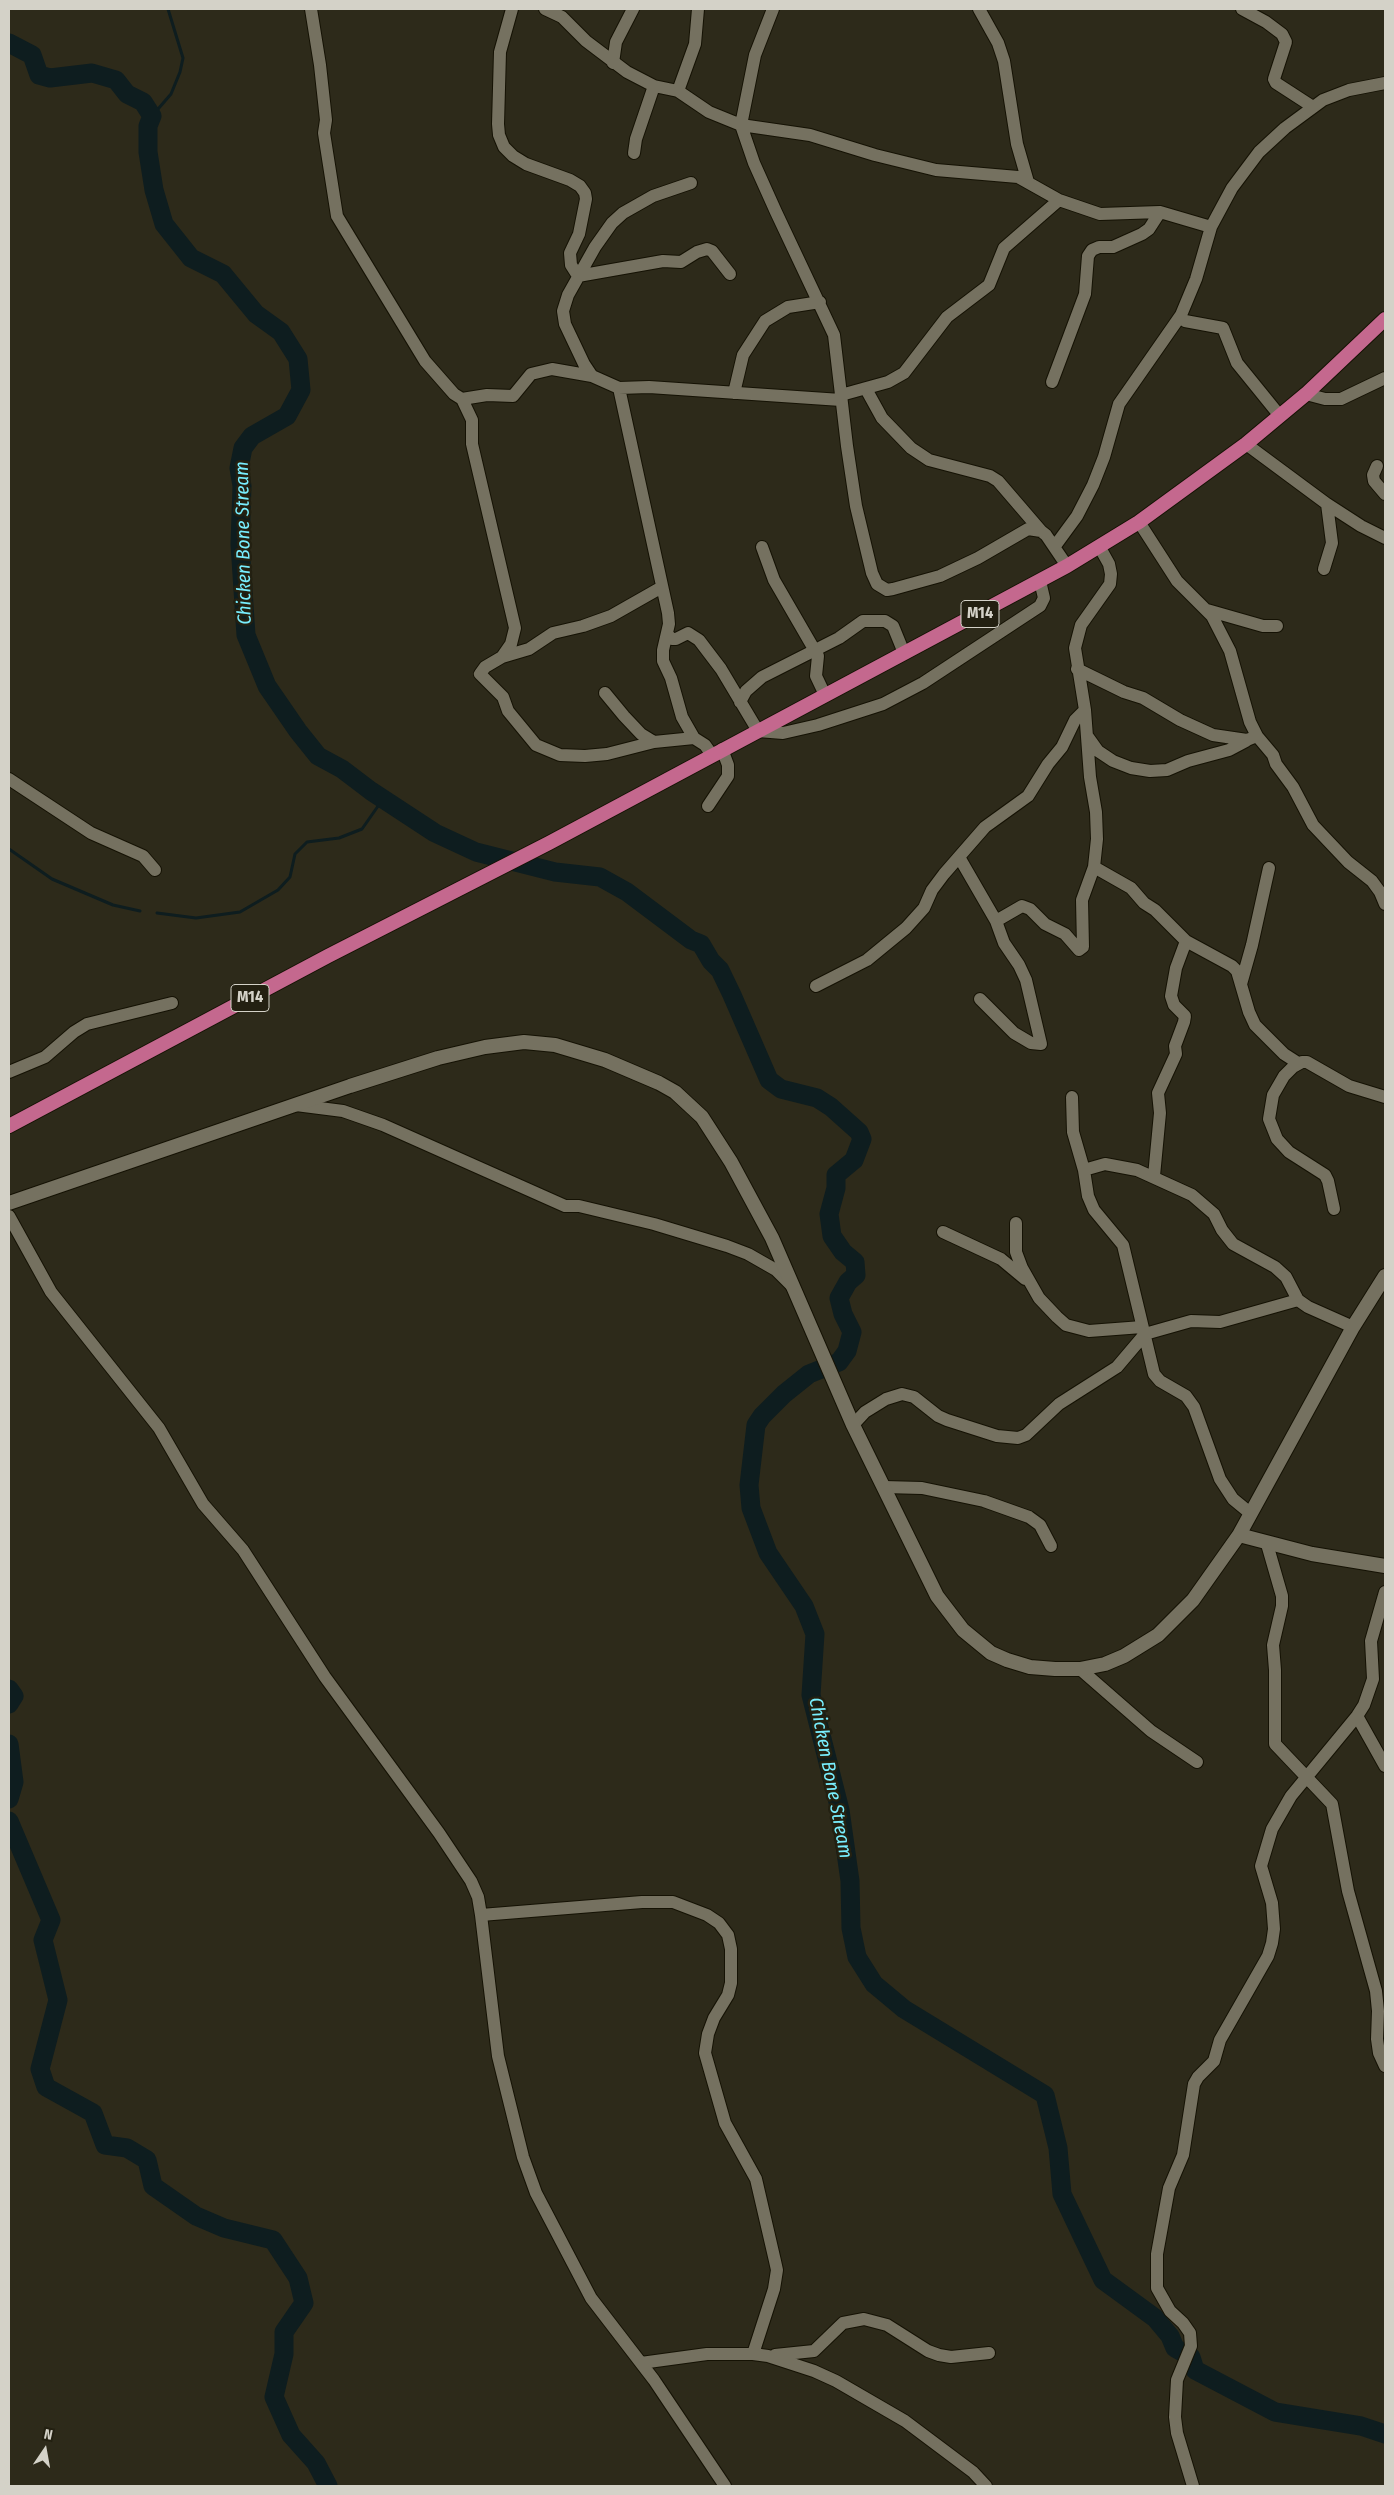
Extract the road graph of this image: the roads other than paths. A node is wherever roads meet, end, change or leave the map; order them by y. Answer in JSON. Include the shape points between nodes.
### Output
{"nodes":[{"id":1,"x":311,"y":9,"type":"edge"},
{"id":2,"x":512,"y":9,"type":"edge"},
{"id":3,"x":546,"y":9,"type":"edge"},
{"id":4,"x":633,"y":9,"type":"edge"},
{"id":5,"x":698,"y":9,"type":"edge"},
{"id":6,"x":773,"y":9,"type":"edge"},
{"id":7,"x":979,"y":9,"type":"edge"},
{"id":8,"x":1242,"y":9,"type":"edge"},
{"id":9,"x":613,"y":63,"type":"junction"},
{"id":10,"x":1385,"y":83,"type":"edge"},
{"id":11,"x":654,"y":86,"type":"junction"},
{"id":12,"x":678,"y":91,"type":"junction"},
{"id":13,"x":1314,"y":106,"type":"junction"},
{"id":14,"x":741,"y":125,"type":"junction"},
{"id":15,"x":634,"y":153,"type":"dead end"},
{"id":16,"x":1028,"y":182,"type":"junction"},
{"id":17,"x":691,"y":183,"type":"dead end"},
{"id":18,"x":1059,"y":200,"type":"junction"},
{"id":19,"x":1160,"y":212,"type":"junction"},
{"id":20,"x":1211,"y":227,"type":"junction"},
{"id":21,"x":730,"y":274,"type":"dead end"},
{"id":22,"x":578,"y":276,"type":"junction"},
{"id":23,"x":820,"y":302,"type":"junction"},
{"id":24,"x":1181,"y":315,"type":"junction"},
{"id":25,"x":1385,"y":319,"type":"edge"},
{"id":26,"x":592,"y":376,"type":"junction"},
{"id":27,"x":1385,"y":378,"type":"edge"},
{"id":28,"x":1052,"y":382,"type":"dead end"},
{"id":29,"x":619,"y":388,"type":"junction"},
{"id":30,"x":866,"y":389,"type":"junction"},
{"id":31,"x":734,"y":393,"type":"junction"},
{"id":32,"x":1306,"y":394,"type":"junction"},
{"id":33,"x":841,"y":397,"type":"junction"},
{"id":34,"x":462,"y":399,"type":"junction"},
{"id":35,"x":1280,"y":416,"type":"junction"},
{"id":36,"x":1246,"y":444,"type":"junction"},
{"id":37,"x":1377,"y":466,"type":"dead end"},
{"id":38,"x":1385,"y":494,"type":"edge"},
{"id":39,"x":1327,"y":504,"type":"junction"},
{"id":40,"x":1138,"y":522,"type":"junction"},
{"id":41,"x":1041,"y":531,"type":"junction"},
{"id":42,"x":1385,"y":538,"type":"edge"},
{"id":43,"x":1055,"y":546,"type":"junction"},
{"id":44,"x":1099,"y":546,"type":"junction"},
{"id":45,"x":762,"y":547,"type":"dead end"},
{"id":46,"x":1066,"y":566,"type":"junction"},
{"id":47,"x":1324,"y":569,"type":"dead end"},
{"id":48,"x":1040,"y":581,"type":"junction"},
{"id":49,"x":662,"y":587,"type":"junction"},
{"id":50,"x":1207,"y":610,"type":"junction"},
{"id":51,"x":1277,"y":626,"type":"dead end"},
{"id":52,"x":667,"y":634,"type":"junction"},
{"id":53,"x":814,"y":650,"type":"junction"},
{"id":54,"x":904,"y":653,"type":"junction"},
{"id":55,"x":502,"y":657,"type":"junction"},
{"id":56,"x":1077,"y":669,"type":"junction"},
{"id":57,"x":605,"y":694,"type":"dead end"},
{"id":58,"x":825,"y":695,"type":"junction"},
{"id":59,"x":740,"y":702,"type":"junction"},
{"id":60,"x":1085,"y":710,"type":"junction"},
{"id":61,"x":758,"y":730,"type":"junction"},
{"id":62,"x":1087,"y":735,"type":"junction"},
{"id":63,"x":694,"y":738,"type":"junction"},
{"id":64,"x":1252,"y":738,"type":"junction"},
{"id":65,"x":654,"y":742,"type":"junction"},
{"id":66,"x":717,"y":752,"type":"junction"},
{"id":67,"x":9,"y":779,"type":"edge"},
{"id":68,"x":708,"y":806,"type":"dead end"},
{"id":69,"x":959,"y":857,"type":"junction"},
{"id":70,"x":1094,"y":867,"type":"junction"},
{"id":71,"x":1269,"y":868,"type":"dead end"},
{"id":72,"x":155,"y":870,"type":"dead end"},
{"id":73,"x":1385,"y":904,"type":"edge"},
{"id":74,"x":996,"y":921,"type":"junction"},
{"id":75,"x":1186,"y":941,"type":"junction"},
{"id":76,"x":1241,"y":984,"type":"junction"},
{"id":77,"x":816,"y":986,"type":"dead end"},
{"id":78,"x":980,"y":999,"type":"dead end"},
{"id":79,"x":172,"y":1002,"type":"dead end"},
{"id":80,"x":1298,"y":1063,"type":"junction"},
{"id":81,"x":9,"y":1072,"type":"edge"},
{"id":82,"x":1072,"y":1097,"type":"dead end"},
{"id":83,"x":1385,"y":1097,"type":"edge"},
{"id":84,"x":296,"y":1104,"type":"junction"},
{"id":85,"x":9,"y":1126,"type":"edge"},
{"id":86,"x":1084,"y":1170,"type":"junction"},
{"id":87,"x":1154,"y":1176,"type":"junction"},
{"id":88,"x":9,"y":1203,"type":"edge"},
{"id":89,"x":1334,"y":1209,"type":"dead end"},
{"id":90,"x":9,"y":1216,"type":"edge"},
{"id":91,"x":1016,"y":1223,"type":"dead end"},
{"id":92,"x":943,"y":1232,"type":"dead end"},
{"id":93,"x":1385,"y":1276,"type":"edge"},
{"id":94,"x":1032,"y":1286,"type":"junction"},
{"id":95,"x":796,"y":1289,"type":"junction"},
{"id":96,"x":1298,"y":1300,"type":"junction"},
{"id":97,"x":1354,"y":1327,"type":"junction"},
{"id":98,"x":1144,"y":1331,"type":"junction"},
{"id":99,"x":853,"y":1425,"type":"junction"},
{"id":100,"x":884,"y":1486,"type":"junction"},
{"id":101,"x":1250,"y":1513,"type":"junction"},
{"id":102,"x":1239,"y":1535,"type":"junction"},
{"id":103,"x":1267,"y":1544,"type":"junction"},
{"id":104,"x":1051,"y":1546,"type":"dead end"},
{"id":105,"x":1385,"y":1566,"type":"edge"},
{"id":106,"x":1385,"y":1592,"type":"edge"},
{"id":107,"x":1080,"y":1669,"type":"junction"},
{"id":108,"x":1357,"y":1716,"type":"junction"},
{"id":109,"x":1197,"y":1762,"type":"dead end"},
{"id":110,"x":1385,"y":1766,"type":"edge"},
{"id":111,"x":1305,"y":1778,"type":"junction"},
{"id":112,"x":481,"y":1915,"type":"junction"},
{"id":113,"x":1385,"y":2066,"type":"edge"},
{"id":114,"x":989,"y":2352,"type":"dead end"},
{"id":115,"x":754,"y":2354,"type":"junction"},
{"id":116,"x":768,"y":2356,"type":"junction"},
{"id":117,"x":641,"y":2363,"type":"junction"},
{"id":118,"x":725,"y":2486,"type":"edge"},
{"id":119,"x":986,"y":2486,"type":"edge"},
{"id":120,"x":1193,"y":2486,"type":"edge"}],
"edges":[{"from":1,"to":34,"type":"street","via":[[326,120],[324,133],[337,216],[425,361]]},
{"from":2,"to":22,"type":"street","via":[[500,52],[500,135],[504,147],[513,156],[570,180],[585,192],[579,234],[570,253],[571,265]]},
{"from":3,"to":9,"type":"street","via":[[562,17]]},
{"from":4,"to":9,"type":"street","via":[[616,42]]},
{"from":5,"to":12,"type":"street","via":[[695,44]]},
{"from":6,"to":14,"type":"street","via":[[755,55]]},
{"from":7,"to":16,"type":"street","via":[[998,42],[1004,60],[1017,144]]},
{"from":8,"to":13,"type":"street","via":[[1282,34],[1286,42],[1274,79]]},
{"from":9,"to":11,"type":"street"},
{"from":10,"to":13,"type":"street","via":[[1349,90]]},
{"from":11,"to":12,"type":"street"},
{"from":11,"to":15,"type":"street"},
{"from":12,"to":14,"type":"street","via":[[709,112]]},
{"from":13,"to":20,"type":"street","via":[[1259,152],[1232,188]]},
{"from":14,"to":16,"type":"street","via":[[810,134],[915,166],[1004,175]]},
{"from":14,"to":23,"type":"street","via":[[754,163]]},
{"from":16,"to":18,"type":"street"},
{"from":17,"to":22,"type":"street","via":[[653,196],[623,213],[606,231]]},
{"from":18,"to":19,"type":"street","via":[[1100,214]]},
{"from":18,"to":30,"type":"street","via":[[1004,248],[989,285],[947,317],[904,373]]},
{"from":19,"to":20,"type":"street"},
{"from":19,"to":28,"type":"street","via":[[1142,234],[1113,246],[1099,247],[1088,256],[1085,294]]},
{"from":20,"to":24,"type":"street"},
{"from":21,"to":22,"type":"street","via":[[707,249],[681,262],[663,261]]},
{"from":22,"to":26,"type":"street","via":[[563,311],[565,324]]},
{"from":23,"to":31,"type":"street","via":[[779,310],[764,321],[743,356]]},
{"from":23,"to":33,"type":"street","via":[[837,348]]},
{"from":24,"to":35,"type":"street","via":[[1185,322],[1223,328],[1237,363]]},
{"from":24,"to":43,"type":"street","via":[[1119,404],[1093,484],[1077,516]]},
{"from":25,"to":32,"type":"highway","number":"M14"},
{"from":26,"to":29,"type":"street"},
{"from":26,"to":34,"type":"street","via":[[565,370],[539,371],[525,380],[513,396],[487,394]]},
{"from":27,"to":32,"type":"street","via":[[1341,398],[1325,399]]},
{"from":29,"to":31,"type":"street"},
{"from":29,"to":49,"type":"street"},
{"from":30,"to":33,"type":"street"},
{"from":30,"to":41,"type":"street","via":[[882,418],[911,448],[929,460],[998,481]]},
{"from":31,"to":33,"type":"street"},
{"from":32,"to":35,"type":"highway","number":"M14"},
{"from":33,"to":41,"type":"street","via":[[856,506],[872,573],[881,588],[893,589],[940,576],[978,558],[1022,530]]},
{"from":34,"to":55,"type":"street","via":[[472,420],[472,444],[515,628],[511,644]]},
{"from":35,"to":36,"type":"highway","number":"M14"},
{"from":36,"to":39,"type":"street"},
{"from":36,"to":40,"type":"highway","number":"M14"},
{"from":37,"to":38,"type":"street","via":[[1374,481]]},
{"from":39,"to":42,"type":"street"},
{"from":39,"to":47,"type":"street","via":[[1332,543]]},
{"from":40,"to":44,"type":"highway","number":"M14"},
{"from":40,"to":50,"type":"street","via":[[1177,581]]},
{"from":41,"to":43,"type":"street"},
{"from":43,"to":46,"type":"street"},
{"from":44,"to":46,"type":"highway","number":"M14"},
{"from":44,"to":56,"type":"street","via":[[1109,564],[1110,584],[1082,625],[1075,648]]},
{"from":45,"to":53,"type":"street","via":[[774,580]]},
{"from":46,"to":48,"type":"highway","number":"M14"},
{"from":48,"to":54,"type":"highway","number":"M14"},
{"from":48,"to":61,"type":"street","via":[[1044,598],[1040,606],[922,683],[883,704],[783,733]]},
{"from":49,"to":52,"type":"street","via":[[668,613]]},
{"from":49,"to":55,"type":"street","via":[[611,616],[553,633],[529,649]]},
{"from":50,"to":51,"type":"street","via":[[1263,626]]},
{"from":50,"to":64,"type":"street","via":[[1230,651]]},
{"from":52,"to":59,"type":"street","via":[[676,639],[688,633],[699,640]]},
{"from":52,"to":63,"type":"street","via":[[663,661],[682,717]]},
{"from":53,"to":54,"type":"street","via":[[863,621],[878,619],[893,626]]},
{"from":53,"to":58,"type":"street","via":[[819,658],[816,676]]},
{"from":53,"to":59,"type":"street","via":[[754,683]]},
{"from":54,"to":58,"type":"highway","number":"M14"},
{"from":55,"to":65,"type":"street","via":[[486,666],[480,674],[503,697],[508,711],[536,745],[560,755],[585,756]]},
{"from":56,"to":60,"type":"street"},
{"from":56,"to":64,"type":"street","via":[[1213,736]]},
{"from":57,"to":65,"type":"street","via":[[636,728]]},
{"from":58,"to":61,"type":"highway","number":"M14"},
{"from":59,"to":61,"type":"street"},
{"from":60,"to":62,"type":"street"},
{"from":60,"to":69,"type":"street","via":[[1075,720],[1062,747],[1028,796],[985,828]]},
{"from":61,"to":66,"type":"highway","number":"M14"},
{"from":62,"to":64,"type":"street","via":[[1098,751],[1113,761],[1150,771],[1167,770],[1209,757]]},
{"from":62,"to":70,"type":"street","via":[[1096,812]]},
{"from":63,"to":65,"type":"street"},
{"from":63,"to":66,"type":"street"},
{"from":64,"to":73,"type":"street","via":[[1273,755],[1313,825],[1348,862],[1372,881]]},
{"from":66,"to":68,"type":"street","via":[[728,765],[728,776]]},
{"from":66,"to":85,"type":"highway","number":"M14"},
{"from":67,"to":72,"type":"street","via":[[90,833],[143,856]]},
{"from":69,"to":74,"type":"street"},
{"from":69,"to":77,"type":"street","via":[[932,890],[924,908],[890,943],[867,960]]},
{"from":70,"to":74,"type":"street","via":[[1082,900],[1082,949],[1079,950],[1065,934],[1022,906]]},
{"from":70,"to":75,"type":"street","via":[[1131,888]]},
{"from":71,"to":76,"type":"street"},
{"from":74,"to":78,"type":"street","via":[[1004,943],[1026,980],[1041,1044],[1030,1043],[1019,1036]]},
{"from":75,"to":76,"type":"street","via":[[1232,966]]},
{"from":75,"to":87,"type":"street","via":[[1176,968],[1171,996],[1174,1005],[1185,1016],[1175,1046],[1176,1054],[1158,1092],[1160,1113]]},
{"from":76,"to":80,"type":"street","via":[[1256,1025]]},
{"from":79,"to":81,"type":"street","via":[[87,1024],[46,1057]]},
{"from":80,"to":83,"type":"street","via":[[1307,1062],[1340,1082]]},
{"from":80,"to":89,"type":"street","via":[[1284,1076],[1273,1095],[1269,1119],[1277,1139],[1289,1152],[1324,1175]]},
{"from":82,"to":86,"type":"street","via":[[1072,1132]]},
{"from":84,"to":88,"type":"street"},
{"from":84,"to":95,"type":"street","via":[[343,1111],[376,1122],[564,1206],[579,1206],[654,1224],[727,1246],[776,1270]]},
{"from":84,"to":95,"type":"street","via":[[438,1058],[504,1044],[555,1045],[605,1060],[659,1082],[702,1117],[731,1162]]},
{"from":86,"to":87,"type":"street","via":[[1105,1164]]},
{"from":86,"to":98,"type":"street","via":[[1092,1206],[1123,1245]]},
{"from":87,"to":96,"type":"street","via":[[1203,1202],[1233,1244],[1275,1267],[1286,1277]]},
{"from":90,"to":112,"type":"street","via":[[51,1292],[159,1428],[203,1504],[243,1550],[325,1677],[449,1848],[471,1881]]},
{"from":91,"to":94,"type":"street","via":[[1016,1252]]},
{"from":92,"to":94,"type":"street","via":[[1001,1259]]},
{"from":93,"to":97,"type":"street"},
{"from":94,"to":98,"type":"street","via":[[1048,1309],[1066,1325],[1098,1331],[1115,1327]]},
{"from":95,"to":99,"type":"street"},
{"from":96,"to":97,"type":"street"},
{"from":96,"to":98,"type":"street","via":[[1220,1322],[1191,1321]]},
{"from":97,"to":101,"type":"street"},
{"from":98,"to":99,"type":"street","via":[[1117,1367],[1059,1404],[1026,1435],[1018,1438],[997,1436],[947,1420],[914,1397],[902,1394],[886,1398]]},
{"from":98,"to":101,"type":"street","via":[[1154,1374],[1186,1396],[1194,1407],[1220,1479],[1233,1499]]},
{"from":99,"to":100,"type":"street"},
{"from":100,"to":104,"type":"street","via":[[922,1488],[984,1501],[1029,1517],[1040,1525]]},
{"from":100,"to":107,"type":"street","via":[[937,1596],[971,1638],[1007,1660],[1030,1667]]},
{"from":101,"to":102,"type":"street"},
{"from":102,"to":103,"type":"street"},
{"from":102,"to":107,"type":"street","via":[[1204,1586],[1164,1630],[1124,1656]]},
{"from":103,"to":105,"type":"street"},
{"from":103,"to":111,"type":"street","via":[[1282,1596],[1273,1646],[1275,1744]]},
{"from":106,"to":108,"type":"street","via":[[1371,1641],[1373,1679]]},
{"from":107,"to":109,"type":"street","via":[[1151,1732]]},
{"from":108,"to":110,"type":"street"},
{"from":108,"to":111,"type":"street"},
{"from":111,"to":113,"type":"street","via":[[1332,1804],[1348,1891],[1376,1991],[1376,2039]]},
{"from":111,"to":120,"type":"street","via":[[1272,1829],[1262,1866],[1272,1903],[1274,1929],[1268,1956],[1220,2040],[1214,2060],[1194,2084],[1183,2155],[1169,2188],[1157,2254],[1157,2288],[1170,2311],[1190,2333],[1190,2349],[1179,2373],[1175,2417]]},
{"from":112,"to":115,"type":"street","via":[[673,1902],[707,1915],[728,1935],[731,1982],[728,1995],[714,2018],[705,2053],[725,2123],[756,2179],[776,2261],[774,2289]]},
{"from":112,"to":117,"type":"street","via":[[498,2056],[523,2157],[536,2193],[591,2298]]},
{"from":114,"to":116,"type":"street","via":[[951,2357],[939,2355],[887,2325],[864,2319],[843,2323],[814,2351]]},
{"from":115,"to":116,"type":"street"},
{"from":115,"to":117,"type":"street","via":[[707,2354]]},
{"from":116,"to":119,"type":"street","via":[[814,2371],[880,2406],[973,2472]]},
{"from":117,"to":118,"type":"street"}]}
